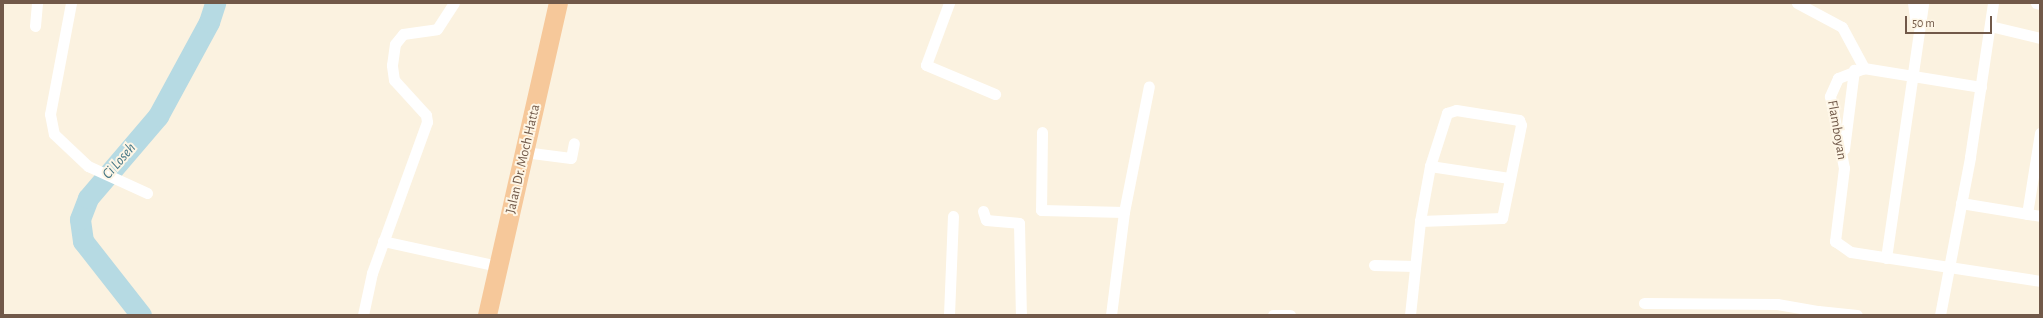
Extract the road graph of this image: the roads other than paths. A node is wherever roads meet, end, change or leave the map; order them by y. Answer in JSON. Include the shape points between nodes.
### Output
{"nodes":[{"id":1,"x":37,"y":3,"type":"edge"},
{"id":2,"x":71,"y":3,"type":"edge"},
{"id":3,"x":454,"y":3,"type":"edge"},
{"id":4,"x":558,"y":3,"type":"edge"},
{"id":5,"x":949,"y":3,"type":"edge"},
{"id":6,"x":1797,"y":3,"type":"edge"},
{"id":7,"x":1913,"y":3,"type":"edge"},
{"id":8,"x":1923,"y":3,"type":"edge"},
{"id":9,"x":1994,"y":3,"type":"edge"},
{"id":10,"x":2036,"y":3,"type":"edge"},
{"id":11,"x":2040,"y":4,"type":"edge"},
{"id":12,"x":35,"y":26,"type":"dead end"},
{"id":13,"x":1990,"y":26,"type":"junction"},
{"id":14,"x":2040,"y":38,"type":"edge"},
{"id":15,"x":1917,"y":40,"type":"junction"},
{"id":16,"x":1859,"y":69,"type":"junction"},
{"id":17,"x":1912,"y":76,"type":"junction"},
{"id":18,"x":1149,"y":86,"type":"dead end"},
{"id":19,"x":1981,"y":87,"type":"junction"},
{"id":20,"x":995,"y":94,"type":"dead end"},
{"id":21,"x":1042,"y":132,"type":"dead end"},
{"id":22,"x":2040,"y":133,"type":"edge"},
{"id":23,"x":574,"y":143,"type":"dead end"},
{"id":24,"x":524,"y":152,"type":"junction"},
{"id":25,"x":1843,"y":158,"type":"junction"},
{"id":26,"x":1430,"y":166,"type":"junction"},
{"id":27,"x":1509,"y":178,"type":"junction"},
{"id":28,"x":147,"y":193,"type":"dead end"},
{"id":29,"x":1961,"y":203,"type":"junction"},
{"id":30,"x":983,"y":211,"type":"dead end"},
{"id":31,"x":1124,"y":212,"type":"junction"},
{"id":32,"x":2027,"y":214,"type":"junction"},
{"id":33,"x":953,"y":216,"type":"dead end"},
{"id":34,"x":2040,"y":216,"type":"edge"},
{"id":35,"x":1420,"y":221,"type":"junction"},
{"id":36,"x":383,"y":241,"type":"junction"},
{"id":37,"x":1886,"y":258,"type":"junction"},
{"id":38,"x":1374,"y":265,"type":"dead end"},
{"id":39,"x":498,"y":266,"type":"junction"},
{"id":40,"x":1415,"y":266,"type":"junction"},
{"id":41,"x":1948,"y":269,"type":"junction"},
{"id":42,"x":2040,"y":281,"type":"edge"},
{"id":43,"x":1644,"y":303,"type":"dead end"},
{"id":44,"x":1817,"y":313,"type":"edge"},
{"id":45,"x":363,"y":315,"type":"edge"},
{"id":46,"x":487,"y":315,"type":"edge"},
{"id":47,"x":949,"y":315,"type":"edge"},
{"id":48,"x":1021,"y":315,"type":"edge"},
{"id":49,"x":1111,"y":315,"type":"edge"},
{"id":50,"x":1273,"y":315,"type":"edge"},
{"id":51,"x":1290,"y":315,"type":"edge"},
{"id":52,"x":1410,"y":315,"type":"edge"},
{"id":53,"x":1856,"y":315,"type":"edge"},
{"id":54,"x":1940,"y":315,"type":"edge"}],
"edges":[{"from":1,"to":12,"type":"street"},
{"from":2,"to":28,"type":"street","via":[[50,114],[51,127],[54,134],[88,166],[111,179]]},
{"from":3,"to":36,"type":"street","via":[[437,28],[403,34],[395,44],[392,65],[394,80],[427,118]]},
{"from":4,"to":24,"type":"highway","name":"Jalan Dr. Moch Hatta"},
{"from":5,"to":20,"type":"street","via":[[926,65]]},
{"from":6,"to":16,"type":"street","via":[[1842,27]]},
{"from":7,"to":15,"type":"street"},
{"from":8,"to":15,"type":"street"},
{"from":9,"to":13,"type":"street"},
{"from":10,"to":11,"type":"street"},
{"from":13,"to":14,"type":"street"},
{"from":13,"to":19,"type":"street"},
{"from":15,"to":17,"type":"street"},
{"from":16,"to":17,"type":"street"},
{"from":16,"to":25,"type":"street"},
{"from":16,"to":25,"type":"street","name":"Flamboyan","via":[[1838,78],[1830,96]]},
{"from":17,"to":19,"type":"street"},
{"from":17,"to":37,"type":"street"},
{"from":18,"to":31,"type":"street"},
{"from":19,"to":29,"type":"street"},
{"from":21,"to":31,"type":"street","via":[[1041,210]]},
{"from":22,"to":32,"type":"street"},
{"from":23,"to":24,"type":"street","via":[[571,158]]},
{"from":24,"to":39,"type":"highway","name":"Jalan Dr. Moch Hatta"},
{"from":25,"to":37,"type":"street","name":"Flamboyan","via":[[1844,177],[1834,234],[1842,249]]},
{"from":26,"to":27,"type":"street"},
{"from":26,"to":27,"type":"street","via":[[1450,111],[1509,118],[1519,120],[1521,125]]},
{"from":26,"to":35,"type":"street"},
{"from":27,"to":35,"type":"street","via":[[1501,219]]},
{"from":29,"to":32,"type":"street"},
{"from":29,"to":41,"type":"street"},
{"from":30,"to":48,"type":"street","via":[[986,220],[1019,222]]},
{"from":31,"to":49,"type":"street"},
{"from":32,"to":34,"type":"street"},
{"from":33,"to":47,"type":"street"},
{"from":35,"to":40,"type":"street"},
{"from":36,"to":39,"type":"street"},
{"from":36,"to":45,"type":"street"},
{"from":37,"to":41,"type":"street"},
{"from":38,"to":40,"type":"street"},
{"from":39,"to":46,"type":"highway","name":"Jalan Dr. Moch Hatta"},
{"from":40,"to":52,"type":"street"},
{"from":41,"to":42,"type":"street"},
{"from":41,"to":54,"type":"street"},
{"from":43,"to":44,"type":"street","via":[[1777,304]]},
{"from":44,"to":53,"type":"street"},
{"from":50,"to":51,"type":"street"}]}
